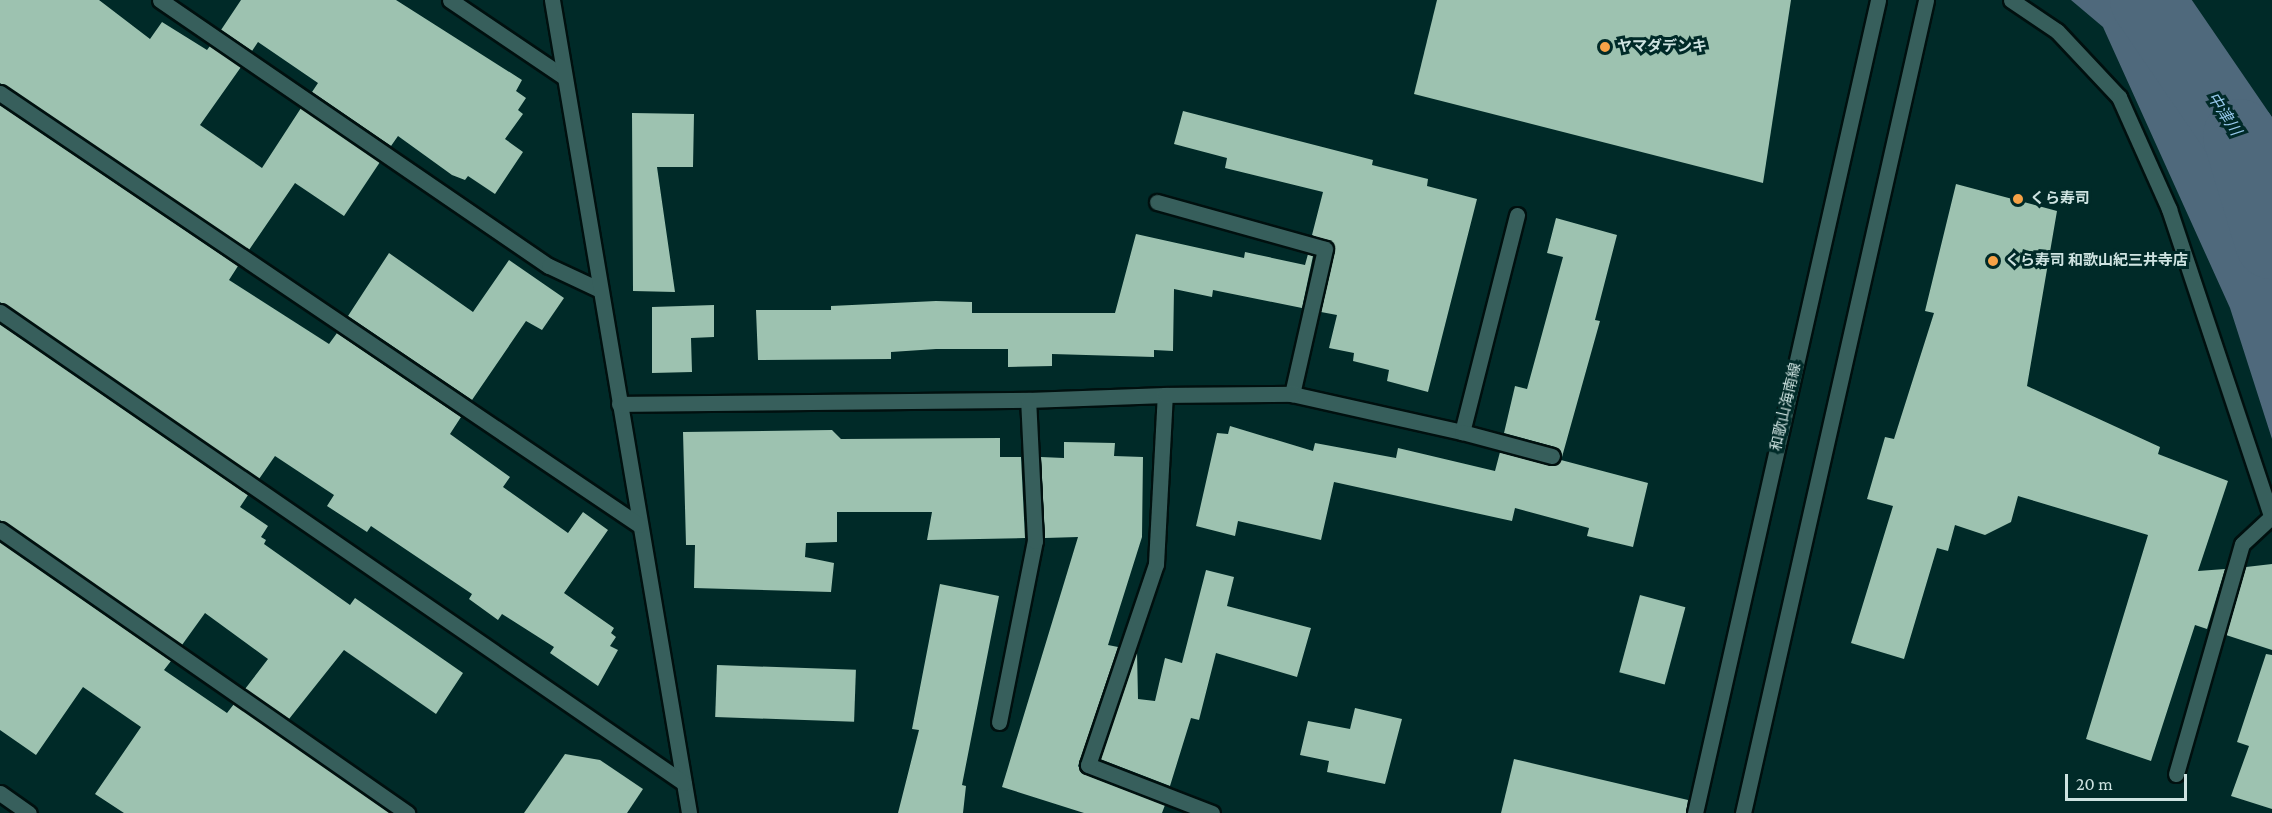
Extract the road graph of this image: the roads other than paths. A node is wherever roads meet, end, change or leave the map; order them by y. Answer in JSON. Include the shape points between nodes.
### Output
{"nodes":[{"id":1,"x":160,"y":0,"type":"edge"},
{"id":2,"x":450,"y":0,"type":"edge"},
{"id":3,"x":552,"y":0,"type":"edge"},
{"id":4,"x":1878,"y":0,"type":"edge"},
{"id":5,"x":1926,"y":0,"type":"edge"},
{"id":6,"x":2011,"y":0,"type":"edge"},
{"id":7,"x":564,"y":77,"type":"junction"},
{"id":8,"x":0,"y":93,"type":"edge"},
{"id":9,"x":1157,"y":202,"type":"dead end"},
{"id":10,"x":1516,"y":215,"type":"dead end"},
{"id":11,"x":598,"y":289,"type":"junction"},
{"id":12,"x":0,"y":312,"type":"edge"},
{"id":13,"x":1292,"y":393,"type":"junction"},
{"id":14,"x":1165,"y":395,"type":"junction"},
{"id":15,"x":1028,"y":400,"type":"junction"},
{"id":16,"x":619,"y":404,"type":"junction"},
{"id":17,"x":1462,"y":432,"type":"junction"},
{"id":18,"x":1552,"y":456,"type":"dead end"},
{"id":19,"x":2272,"y":518,"type":"edge"},
{"id":20,"x":639,"y":525,"type":"junction"},
{"id":21,"x":0,"y":530,"type":"edge"},
{"id":22,"x":999,"y":722,"type":"dead end"},
{"id":23,"x":2176,"y":774,"type":"dead end"},
{"id":24,"x":684,"y":783,"type":"junction"},
{"id":25,"x":0,"y":793,"type":"edge"},
{"id":26,"x":29,"y":813,"type":"edge"},
{"id":27,"x":407,"y":813,"type":"edge"},
{"id":28,"x":689,"y":813,"type":"edge"},
{"id":29,"x":1212,"y":813,"type":"edge"},
{"id":30,"x":1695,"y":813,"type":"edge"},
{"id":31,"x":1743,"y":813,"type":"edge"}],
"edges":[{"from":1,"to":11,"type":"street","via":[[549,266]]},
{"from":2,"to":7,"type":"street"},
{"from":3,"to":7,"type":"street"},
{"from":4,"to":30,"type":"street","name":"和歌山海南線"},
{"from":5,"to":31,"type":"street"},
{"from":6,"to":19,"type":"street","via":[[2056,31],[2119,97],[2169,209]]},
{"from":7,"to":11,"type":"street"},
{"from":8,"to":20,"type":"street"},
{"from":9,"to":13,"type":"street","via":[[1324,249]]},
{"from":10,"to":17,"type":"street"},
{"from":11,"to":16,"type":"street"},
{"from":12,"to":24,"type":"street"},
{"from":13,"to":14,"type":"street"},
{"from":13,"to":17,"type":"street"},
{"from":14,"to":15,"type":"street"},
{"from":14,"to":29,"type":"street","via":[[1156,564],[1088,765]]},
{"from":15,"to":16,"type":"street"},
{"from":15,"to":22,"type":"street","via":[[1035,541]]},
{"from":16,"to":20,"type":"street"},
{"from":17,"to":18,"type":"street"},
{"from":19,"to":23,"type":"street","via":[[2242,544]]},
{"from":20,"to":24,"type":"street"},
{"from":21,"to":27,"type":"street"},
{"from":24,"to":28,"type":"street"},
{"from":25,"to":26,"type":"street"}]}
